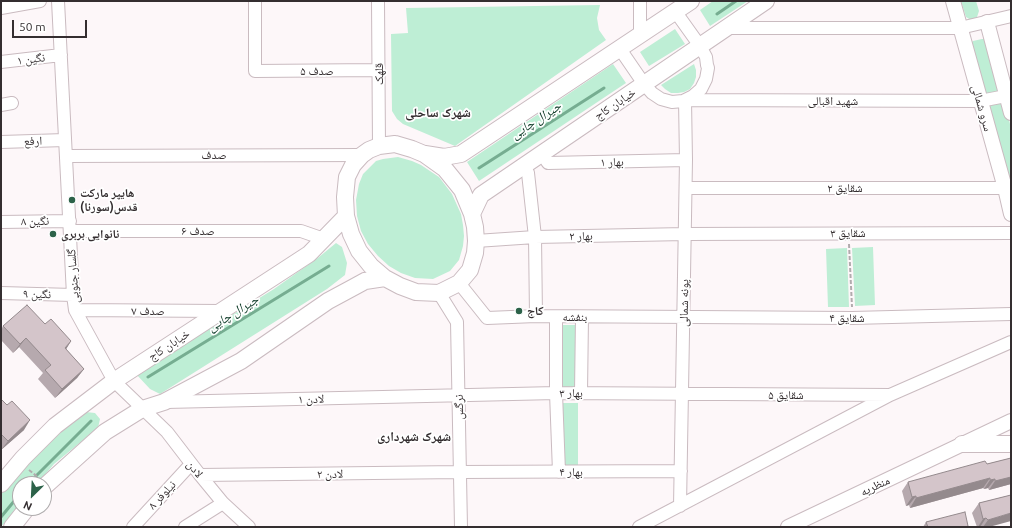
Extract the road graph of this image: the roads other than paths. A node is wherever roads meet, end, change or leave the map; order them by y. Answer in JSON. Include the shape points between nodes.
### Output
{"nodes":[{"id":1,"x":40,"y":1,"type":"edge"},
{"id":2,"x":58,"y":1,"type":"edge"},
{"id":3,"x":255,"y":1,"type":"edge"},
{"id":4,"x":378,"y":1,"type":"edge"},
{"id":5,"x":640,"y":1,"type":"edge"},
{"id":6,"x":691,"y":1,"type":"edge"},
{"id":7,"x":766,"y":1,"type":"edge"},
{"id":8,"x":953,"y":1,"type":"edge"},
{"id":9,"x":1,"y":8,"type":"edge"},
{"id":10,"x":675,"y":11,"type":"junction"},
{"id":11,"x":1011,"y":16,"type":"edge"},
{"id":12,"x":987,"y":22,"type":"junction"},
{"id":13,"x":727,"y":28,"type":"junction"},
{"id":14,"x":960,"y":28,"type":"junction"},
{"id":15,"x":640,"y":35,"type":"junction"},
{"id":16,"x":700,"y":46,"type":"junction"},
{"id":17,"x":620,"y":49,"type":"junction"},
{"id":18,"x":61,"y":55,"type":"junction"},
{"id":19,"x":1,"y":62,"type":"edge"},
{"id":20,"x":378,"y":70,"type":"junction"},
{"id":21,"x":644,"y":84,"type":"junction"},
{"id":22,"x":1009,"y":95,"type":"edge"},
{"id":23,"x":685,"y":100,"type":"junction"},
{"id":24,"x":980,"y":101,"type":"junction"},
{"id":25,"x":1011,"y":113,"type":"edge"},
{"id":26,"x":65,"y":140,"type":"junction"},
{"id":27,"x":1,"y":142,"type":"edge"},
{"id":28,"x":379,"y":146,"type":"junction"},
{"id":29,"x":424,"y":154,"type":"junction"},
{"id":30,"x":542,"y":154,"type":"junction"},
{"id":31,"x":362,"y":155,"type":"junction"},
{"id":32,"x":66,"y":156,"type":"junction"},
{"id":33,"x":686,"y":160,"type":"junction"},
{"id":34,"x":524,"y":166,"type":"junction"},
{"id":35,"x":686,"y":188,"type":"junction"},
{"id":36,"x":1005,"y":188,"type":"junction"},
{"id":37,"x":472,"y":214,"type":"junction"},
{"id":38,"x":1011,"y":214,"type":"edge"},
{"id":39,"x":346,"y":216,"type":"junction"},
{"id":40,"x":1,"y":222,"type":"edge"},
{"id":41,"x":70,"y":226,"type":"junction"},
{"id":42,"x":1011,"y":233,"type":"edge"},
{"id":43,"x":685,"y":234,"type":"junction"},
{"id":44,"x":535,"y":237,"type":"junction"},
{"id":45,"x":324,"y":239,"type":"junction"},
{"id":46,"x":476,"y":241,"type":"junction"},
{"id":47,"x":385,"y":278,"type":"junction"},
{"id":48,"x":459,"y":283,"type":"junction"},
{"id":49,"x":439,"y":293,"type":"junction"},
{"id":50,"x":1,"y":294,"type":"edge"},
{"id":51,"x":73,"y":295,"type":"junction"},
{"id":52,"x":75,"y":310,"type":"junction"},
{"id":53,"x":221,"y":311,"type":"junction"},
{"id":54,"x":1011,"y":314,"type":"edge"},
{"id":55,"x":536,"y":316,"type":"junction"},
{"id":56,"x":556,"y":317,"type":"junction"},
{"id":57,"x":582,"y":317,"type":"junction"},
{"id":58,"x":684,"y":318,"type":"junction"},
{"id":59,"x":1011,"y":342,"type":"edge"},
{"id":60,"x":114,"y":381,"type":"junction"},
{"id":61,"x":556,"y":393,"type":"junction"},
{"id":62,"x":581,"y":393,"type":"junction"},
{"id":63,"x":682,"y":394,"type":"junction"},
{"id":64,"x":890,"y":395,"type":"junction"},
{"id":65,"x":459,"y":396,"type":"junction"},
{"id":66,"x":164,"y":402,"type":"junction"},
{"id":67,"x":142,"y":409,"type":"junction"},
{"id":68,"x":1011,"y":421,"type":"edge"},
{"id":69,"x":962,"y":444,"type":"junction"},
{"id":70,"x":1011,"y":444,"type":"edge"},
{"id":71,"x":191,"y":464,"type":"junction"},
{"id":72,"x":681,"y":471,"type":"junction"},
{"id":73,"x":460,"y":472,"type":"junction"},
{"id":74,"x":559,"y":472,"type":"junction"},
{"id":75,"x":200,"y":475,"type":"junction"},
{"id":76,"x":51,"y":476,"type":"edge"},
{"id":77,"x":1,"y":484,"type":"edge"},
{"id":78,"x":223,"y":503,"type":"junction"},
{"id":79,"x":680,"y":506,"type":"junction"},
{"id":80,"x":21,"y":516,"type":"edge"},
{"id":81,"x":236,"y":522,"type":"edge"},
{"id":82,"x":12,"y":527,"type":"edge"},
{"id":83,"x":133,"y":527,"type":"edge"},
{"id":84,"x":185,"y":527,"type":"edge"},
{"id":85,"x":249,"y":527,"type":"edge"},
{"id":86,"x":461,"y":527,"type":"edge"},
{"id":87,"x":639,"y":527,"type":"edge"},
{"id":88,"x":788,"y":527,"type":"edge"}],
"edges":[{"from":1,"to":9,"type":"street"},
{"from":2,"to":18,"type":"street","name":"گلسار جنوبی"},
{"from":3,"to":20,"type":"street","name":"صدف ۵","via":[[255,71]]},
{"from":4,"to":20,"type":"street","name":"قلهک"},
{"from":5,"to":15,"type":"street"},
{"from":6,"to":10,"type":"main road"},
{"from":7,"to":13,"type":"main road","name":"خیابان کاج"},
{"from":8,"to":14,"type":"street","name":"سرو شمالی"},
{"from":10,"to":15,"type":"main road"},
{"from":10,"to":16,"type":"street"},
{"from":11,"to":12,"type":"street"},
{"from":12,"to":14,"type":"street"},
{"from":12,"to":22,"type":"street"},
{"from":13,"to":14,"type":"street"},
{"from":13,"to":16,"type":"main road","name":"خیابان کاج"},
{"from":14,"to":24,"type":"street","name":"سرو شمالی"},
{"from":15,"to":17,"type":"main road"},
{"from":16,"to":21,"type":"main road","name":"خیابان کاج"},
{"from":16,"to":23,"type":"street","via":[[708,68],[706,79],[701,89]]},
{"from":17,"to":21,"type":"street","name":"شهید اقبالی"},
{"from":17,"to":29,"type":"main road","via":[[461,154],[444,157]]},
{"from":18,"to":19,"type":"street","name":"نگین ۱"},
{"from":18,"to":26,"type":"street","name":"گلسار جنوبی"},
{"from":20,"to":28,"type":"street","name":"قلهک"},
{"from":21,"to":23,"type":"street","name":"شهید اقبالی","via":[[661,99],[672,102]]},
{"from":21,"to":30,"type":"main road","name":"خیابان کاج"},
{"from":22,"to":24,"type":"street","name":"شهید اقبالی"},
{"from":22,"to":25,"type":"street"},
{"from":23,"to":24,"type":"street","name":"شهید اقبالی"},
{"from":23,"to":33,"type":"street","name":"پونه شمالی"},
{"from":24,"to":36,"type":"street","name":"سرو شمالی"},
{"from":26,"to":27,"type":"street","name":"ارفع"},
{"from":26,"to":32,"type":"street","name":"گلسار جنوبی"},
{"from":28,"to":29,"type":"main road","via":[[395,144]]},
{"from":28,"to":31,"type":"main road"},
{"from":29,"to":37,"type":"main road","via":[[445,169],[462,190]]},
{"from":30,"to":33,"type":"street","name":"بهار ۱","via":[[548,163]]},
{"from":30,"to":34,"type":"main road","name":"خیابان کاج"},
{"from":31,"to":32,"type":"street","name":"صدف"},
{"from":31,"to":39,"type":"main road","via":[[347,177]]},
{"from":32,"to":41,"type":"street","name":"گلسار جنوبی"},
{"from":33,"to":35,"type":"street","name":"پونه شمالی"},
{"from":34,"to":37,"type":"main road","name":"خیابان کاج","via":[[481,195]]},
{"from":34,"to":44,"type":"street","via":[[528,173]]},
{"from":35,"to":36,"type":"street","name":"شقایق ۲"},
{"from":35,"to":43,"type":"street","name":"پونه شمالی"},
{"from":36,"to":38,"type":"street","name":"سرو شمالی"},
{"from":37,"to":46,"type":"main road"},
{"from":39,"to":45,"type":"main road","name":"خیابان کاج"},
{"from":39,"to":47,"type":"main road","via":[[359,251]]},
{"from":40,"to":41,"type":"street","name":"نگین ۸"},
{"from":41,"to":45,"type":"street","name":"صدف ۶","via":[[301,230]]},
{"from":41,"to":51,"type":"street","name":"گلسار جنوبی"},
{"from":42,"to":43,"type":"street","name":"شقایق ۳"},
{"from":43,"to":44,"type":"street","name":"بهار ۲"},
{"from":43,"to":58,"type":"street","name":"پونه شمالی"},
{"from":44,"to":46,"type":"street","name":"بهار ۲"},
{"from":44,"to":55,"type":"street"},
{"from":45,"to":53,"type":"main road","name":"خیابان کاج","via":[[308,254]]},
{"from":46,"to":48,"type":"main road","via":[[470,270]]},
{"from":47,"to":49,"type":"main road","via":[[416,292]]},
{"from":47,"to":66,"type":"main road","via":[[365,281],[328,301],[241,362]]},
{"from":48,"to":49,"type":"main road"},
{"from":48,"to":55,"type":"street","name":"بنفشه","via":[[487,318]]},
{"from":49,"to":65,"type":"street","name":"نرگس","via":[[457,322]]},
{"from":50,"to":51,"type":"street","name":"نگین ۹"},
{"from":51,"to":52,"type":"street","name":"گلسار جنوبی"},
{"from":52,"to":53,"type":"street","name":"صدف ۷"},
{"from":52,"to":60,"type":"street","name":"گلسار جنوبی"},
{"from":53,"to":60,"type":"main road","name":"خیابان کاج"},
{"from":54,"to":58,"type":"street","name":"شقایق ۴","via":[[852,318]]},
{"from":55,"to":56,"type":"street","name":"بنفشه"},
{"from":56,"to":57,"type":"street","name":"بنفشه"},
{"from":56,"to":61,"type":"street"},
{"from":57,"to":58,"type":"street","name":"بنفشه"},
{"from":57,"to":62,"type":"street"},
{"from":58,"to":63,"type":"street","name":"پونه شمالی"},
{"from":59,"to":64,"type":"street"},
{"from":60,"to":67,"type":"street","name":"گلسار جنوبی"},
{"from":60,"to":77,"type":"main road","name":"خیابان کاج","via":[[55,426]]},
{"from":61,"to":62,"type":"street","name":"بهار ۳"},
{"from":61,"to":65,"type":"street","name":"بهار ۳"},
{"from":61,"to":74,"type":"street"},
{"from":62,"to":63,"type":"street","name":"بهار ۳"},
{"from":63,"to":64,"type":"street","name":"شقایق ۵"},
{"from":63,"to":72,"type":"street","name":"پونه شمالی"},
{"from":64,"to":79,"type":"street"},
{"from":65,"to":66,"type":"street","name":"لادن ۱"},
{"from":65,"to":73,"type":"street","name":"نرگس"},
{"from":66,"to":67,"type":"main road"},
{"from":67,"to":71,"type":"street","name":"لادن","via":[[166,432]]},
{"from":67,"to":76,"type":"main road","via":[[105,432]]},
{"from":68,"to":69,"type":"street","name":"منظریه"},
{"from":69,"to":70,"type":"main road","name":"منظریه"},
{"from":69,"to":88,"type":"street","name":"منظریه"},
{"from":71,"to":75,"type":"street","name":"لادن"},
{"from":71,"to":83,"type":"street","name":"نیلوفر ۸"},
{"from":72,"to":74,"type":"street","name":"بهار ۴"},
{"from":72,"to":79,"type":"street","name":"پونه شمالی"},
{"from":73,"to":74,"type":"street","name":"بهار ۴"},
{"from":73,"to":75,"type":"street","name":"لادن ۲"},
{"from":73,"to":86,"type":"street","name":"نرگس"},
{"from":75,"to":78,"type":"street","name":"لادن"},
{"from":78,"to":81,"type":"street","name":"لادن"},
{"from":78,"to":84,"type":"street"},
{"from":79,"to":87,"type":"street"},
{"from":80,"to":82,"type":"main road"},
{"from":81,"to":85,"type":"street","name":"لادن"}]}
